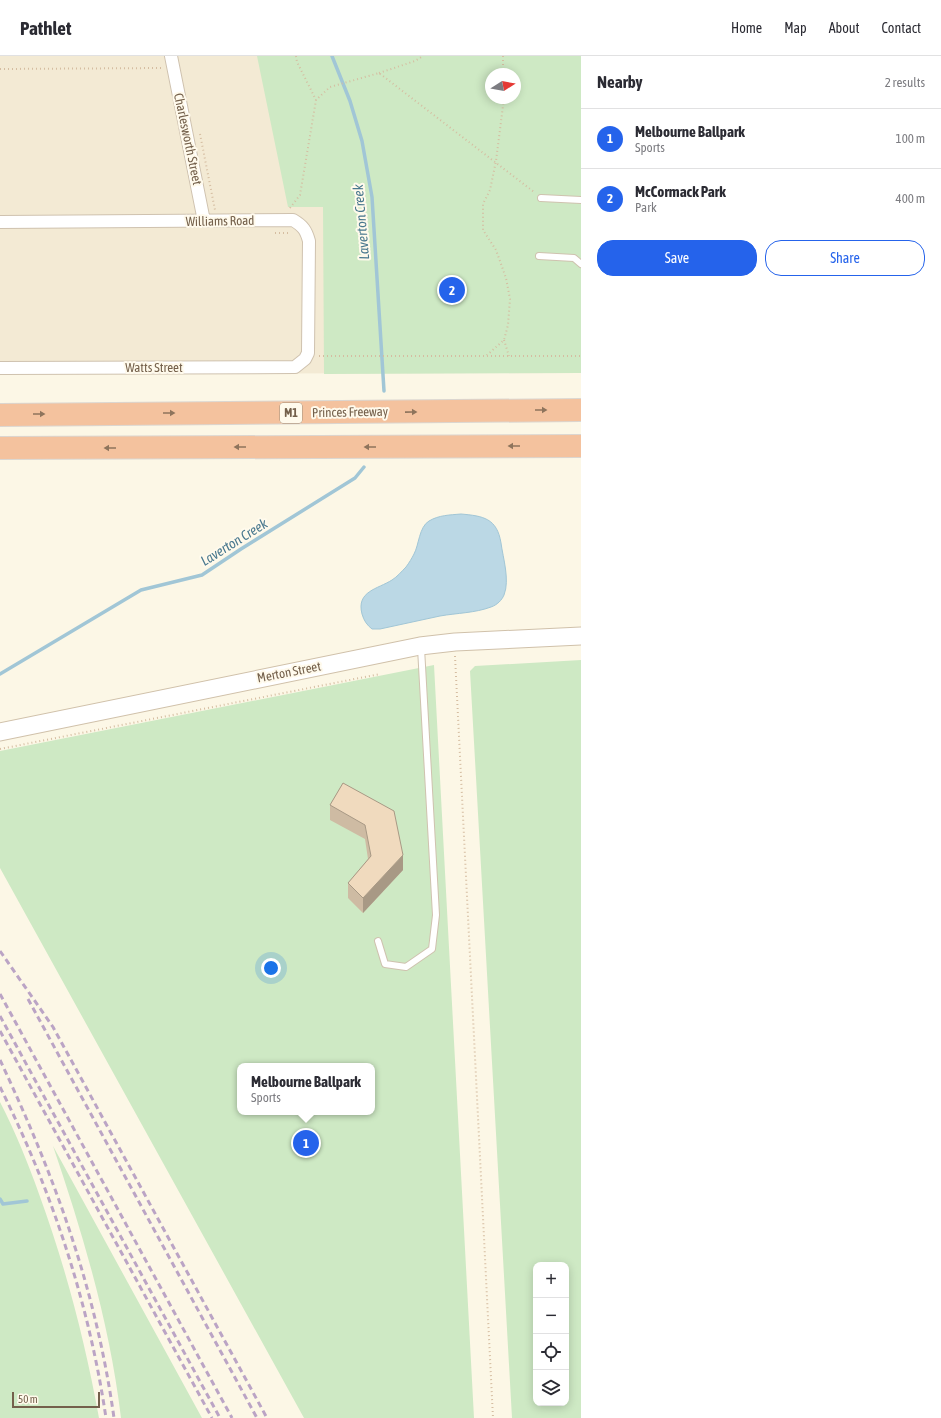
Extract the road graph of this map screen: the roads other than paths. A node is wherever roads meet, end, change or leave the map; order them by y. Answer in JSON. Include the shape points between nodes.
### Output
{"nodes":[{"id":1,"x":171,"y":56,"type":"edge"},
{"id":2,"x":541,"y":198,"type":"dead end"},
{"id":3,"x":581,"y":200,"type":"edge"},
{"id":4,"x":203,"y":215,"type":"junction"},
{"id":5,"x":0,"y":222,"type":"edge"},
{"id":6,"x":539,"y":256,"type":"dead end"},
{"id":7,"x":581,"y":264,"type":"edge"},
{"id":8,"x":310,"y":358,"type":"joint"},
{"id":9,"x":0,"y":368,"type":"edge"},
{"id":10,"x":581,"y":410,"type":"edge"},
{"id":11,"x":0,"y":415,"type":"edge"},
{"id":12,"x":581,"y":446,"type":"edge"},
{"id":13,"x":0,"y":448,"type":"edge"},
{"id":14,"x":581,"y":636,"type":"edge"},
{"id":15,"x":420,"y":646,"type":"junction"},
{"id":16,"x":0,"y":732,"type":"edge"},
{"id":17,"x":378,"y":941,"type":"dead end"}],
"edges":[{"from":1,"to":4,"type":"street","name":"Charlesworth Street"},
{"from":2,"to":3,"type":"lane"},
{"from":4,"to":5,"type":"street","name":"Williams Road"},
{"from":4,"to":8,"type":"street","name":"Williams Road","via":[[293,220],[302,225],[309,240]]},
{"from":6,"to":7,"type":"lane","via":[[574,258]]},
{"from":8,"to":9,"type":"street","name":"Watts Street","via":[[295,367]]},
{"from":11,"to":10,"type":"highway","name":"Princes Freeway","number":"M1","one_way":true},
{"from":12,"to":13,"type":"highway","one_way":true},
{"from":14,"to":15,"type":"street","name":"Merton Street"},
{"from":15,"to":16,"type":"street","name":"Merton Street"},
{"from":15,"to":17,"type":"lane","via":[[436,914],[432,949],[406,967],[385,964]]}]}
